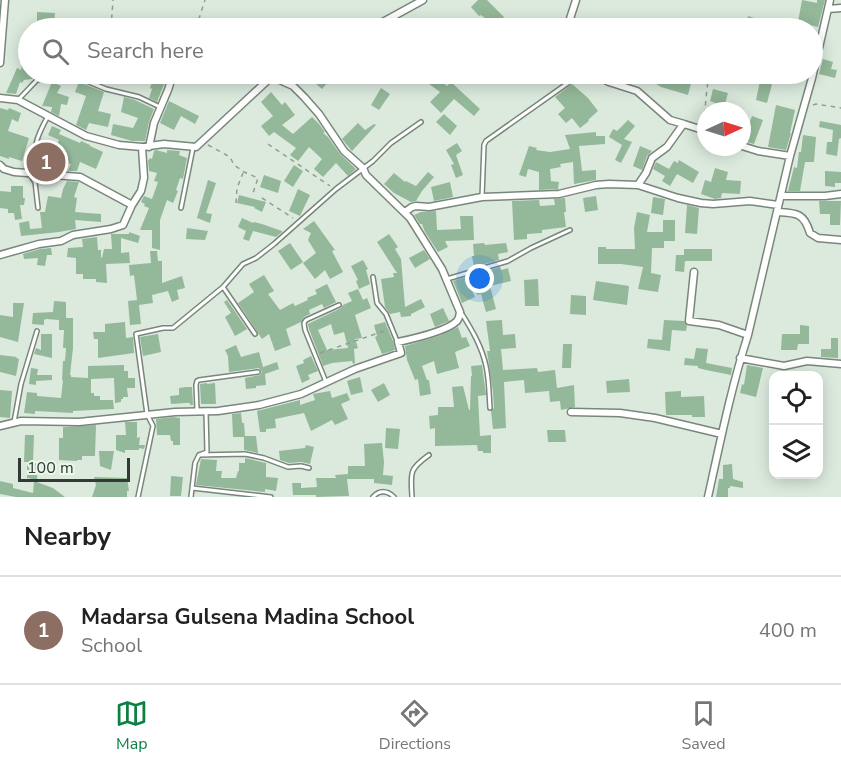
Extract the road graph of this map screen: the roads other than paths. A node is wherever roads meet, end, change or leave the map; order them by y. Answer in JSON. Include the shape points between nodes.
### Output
{"nodes":[{"id":1,"x":5,"y":0,"type":"edge"},
{"id":2,"x":423,"y":0,"type":"edge"},
{"id":3,"x":576,"y":0,"type":"edge"},
{"id":4,"x":831,"y":0,"type":"edge"},
{"id":5,"x":841,"y":8,"type":"edge"},
{"id":6,"x":828,"y":9,"type":"junction"},
{"id":7,"x":390,"y":18,"type":"edge"},
{"id":8,"x":570,"y":18,"type":"edge"},
{"id":9,"x":823,"y":31,"type":"edge"},
{"id":10,"x":0,"y":63,"type":"edge"},
{"id":11,"x":33,"y":84,"type":"edge"},
{"id":12,"x":93,"y":84,"type":"edge"},
{"id":13,"x":170,"y":84,"type":"edge"},
{"id":14,"x":264,"y":84,"type":"edge"},
{"id":15,"x":289,"y":84,"type":"edge"},
{"id":16,"x":567,"y":84,"type":"edge"},
{"id":17,"x":617,"y":84,"type":"edge"},
{"id":18,"x":810,"y":84,"type":"edge"},
{"id":19,"x":0,"y":98,"type":"edge"},
{"id":20,"x":18,"y":100,"type":"junction"},
{"id":21,"x":160,"y":107,"type":"junction"},
{"id":22,"x":48,"y":116,"type":"junction"},
{"id":23,"x":421,"y":122,"type":"dead end"},
{"id":24,"x":684,"y":124,"type":"junction"},
{"id":25,"x":697,"y":128,"type":"edge"},
{"id":26,"x":145,"y":147,"type":"junction"},
{"id":27,"x":193,"y":147,"type":"junction"},
{"id":28,"x":751,"y":149,"type":"edge"},
{"id":29,"x":790,"y":156,"type":"junction"},
{"id":30,"x":0,"y":165,"type":"edge"},
{"id":31,"x":363,"y":168,"type":"junction"},
{"id":32,"x":29,"y":172,"type":"junction"},
{"id":33,"x":638,"y":185,"type":"junction"},
{"id":34,"x":841,"y":194,"type":"edge"},
{"id":35,"x":781,"y":196,"type":"junction"},
{"id":36,"x":482,"y":197,"type":"junction"},
{"id":37,"x":132,"y":205,"type":"junction"},
{"id":38,"x":778,"y":205,"type":"junction"},
{"id":39,"x":38,"y":208,"type":"dead end"},
{"id":40,"x":181,"y":208,"type":"dead end"},
{"id":41,"x":405,"y":212,"type":"junction"},
{"id":42,"x":777,"y":212,"type":"junction"},
{"id":43,"x":570,"y":230,"type":"dead end"},
{"id":44,"x":841,"y":240,"type":"edge"},
{"id":45,"x":0,"y":255,"type":"edge"},
{"id":46,"x":694,"y":272,"type":"dead end"},
{"id":47,"x":373,"y":277,"type":"dead end"},
{"id":48,"x":446,"y":279,"type":"junction"},
{"id":49,"x":223,"y":287,"type":"junction"},
{"id":50,"x":339,"y":305,"type":"dead end"},
{"id":51,"x":460,"y":312,"type":"junction"},
{"id":52,"x":38,"y":331,"type":"dead end"},
{"id":53,"x":255,"y":334,"type":"dead end"},
{"id":54,"x":748,"y":335,"type":"junction"},
{"id":55,"x":398,"y":342,"type":"junction"},
{"id":56,"x":740,"y":358,"type":"junction"},
{"id":57,"x":841,"y":364,"type":"edge"},
{"id":58,"x":258,"y":372,"type":"dead end"},
{"id":59,"x":327,"y":382,"type":"junction"},
{"id":60,"x":490,"y":408,"type":"dead end"},
{"id":61,"x":197,"y":411,"type":"junction"},
{"id":62,"x":206,"y":412,"type":"junction"},
{"id":63,"x":571,"y":412,"type":"dead end"},
{"id":64,"x":147,"y":414,"type":"junction"},
{"id":65,"x":14,"y":422,"type":"junction"},
{"id":66,"x":0,"y":426,"type":"edge"},
{"id":67,"x":722,"y":434,"type":"junction"},
{"id":68,"x":199,"y":455,"type":"junction"},
{"id":69,"x":429,"y":455,"type":"dead end"},
{"id":70,"x":309,"y":468,"type":"dead end"},
{"id":71,"x":192,"y":488,"type":"junction"},
{"id":72,"x":138,"y":497,"type":"edge"},
{"id":73,"x":191,"y":497,"type":"edge"},
{"id":74,"x":271,"y":497,"type":"edge"},
{"id":75,"x":373,"y":497,"type":"edge"},
{"id":76,"x":393,"y":497,"type":"edge"},
{"id":77,"x":412,"y":497,"type":"edge"},
{"id":78,"x":708,"y":497,"type":"edge"}],
"edges":[{"from":1,"to":10,"type":"street"},
{"from":2,"to":7,"type":"street"},
{"from":3,"to":8,"type":"street"},
{"from":4,"to":6,"type":"street"},
{"from":5,"to":6,"type":"street"},
{"from":6,"to":9,"type":"street"},
{"from":11,"to":20,"type":"lane"},
{"from":12,"to":21,"type":"lane"},
{"from":13,"to":21,"type":"street"},
{"from":14,"to":27,"type":"street"},
{"from":15,"to":31,"type":"street"},
{"from":16,"to":36,"type":"lane","via":[[486,141]]},
{"from":17,"to":24,"type":"street","via":[[632,88],[670,120]]},
{"from":18,"to":29,"type":"street"},
{"from":19,"to":20,"type":"street"},
{"from":20,"to":22,"type":"street"},
{"from":21,"to":26,"type":"street"},
{"from":22,"to":26,"type":"street","via":[[86,136]]},
{"from":22,"to":32,"type":"lane","via":[[40,129]]},
{"from":23,"to":31,"type":"lane"},
{"from":24,"to":25,"type":"street"},
{"from":24,"to":33,"type":"street","via":[[667,147],[652,158]]},
{"from":26,"to":27,"type":"street"},
{"from":26,"to":37,"type":"street","via":[[144,178]]},
{"from":27,"to":40,"type":"lane"},
{"from":28,"to":29,"type":"street"},
{"from":29,"to":35,"type":"street"},
{"from":30,"to":32,"type":"street","via":[[14,172]]},
{"from":31,"to":41,"type":"street","via":[[366,176]]},
{"from":31,"to":49,"type":"lane","via":[[256,258],[243,264]]},
{"from":32,"to":37,"type":"street","via":[[80,177]]},
{"from":32,"to":39,"type":"lane","via":[[35,182]]},
{"from":33,"to":36,"type":"street","via":[[596,184],[560,194]]},
{"from":33,"to":38,"type":"street","via":[[701,203],[750,201]]},
{"from":34,"to":35,"type":"street"},
{"from":35,"to":38,"type":"street"},
{"from":36,"to":41,"type":"street","via":[[416,206]]},
{"from":37,"to":45,"type":"street","via":[[123,225]]},
{"from":38,"to":42,"type":"street"},
{"from":41,"to":48,"type":"street"},
{"from":42,"to":44,"type":"street","via":[[802,217],[810,233],[818,238]]},
{"from":42,"to":54,"type":"street"},
{"from":43,"to":48,"type":"lane","via":[[508,261]]},
{"from":46,"to":54,"type":"street","via":[[689,321],[719,325]]},
{"from":47,"to":55,"type":"lane","via":[[377,303]]},
{"from":48,"to":51,"type":"street"},
{"from":49,"to":53,"type":"lane"},
{"from":49,"to":64,"type":"lane","via":[[173,328],[136,334]]},
{"from":50,"to":59,"type":"lane","via":[[304,322]]},
{"from":51,"to":55,"type":"street","via":[[455,323]]},
{"from":51,"to":60,"type":"lane","via":[[483,354]]},
{"from":52,"to":65,"type":"lane"},
{"from":54,"to":56,"type":"street"},
{"from":55,"to":59,"type":"street","via":[[401,353]]},
{"from":56,"to":57,"type":"street","via":[[784,366],[807,361]]},
{"from":56,"to":67,"type":"street"},
{"from":58,"to":61,"type":"lane","via":[[196,381]]},
{"from":59,"to":62,"type":"street","via":[[259,405]]},
{"from":61,"to":62,"type":"street"},
{"from":61,"to":64,"type":"street"},
{"from":62,"to":68,"type":"lane","via":[[207,452]]},
{"from":63,"to":67,"type":"street","via":[[655,418]]},
{"from":64,"to":65,"type":"street","via":[[79,422]]},
{"from":64,"to":72,"type":"lane","via":[[153,426]]},
{"from":65,"to":66,"type":"street"},
{"from":67,"to":78,"type":"street"},
{"from":68,"to":70,"type":"lane","via":[[245,454]]},
{"from":68,"to":71,"type":"lane"},
{"from":69,"to":77,"type":"lane","via":[[413,468]]},
{"from":71,"to":73,"type":"lane"},
{"from":71,"to":74,"type":"lane"},
{"from":75,"to":76,"type":"lane","via":[[383,491]]}]}
